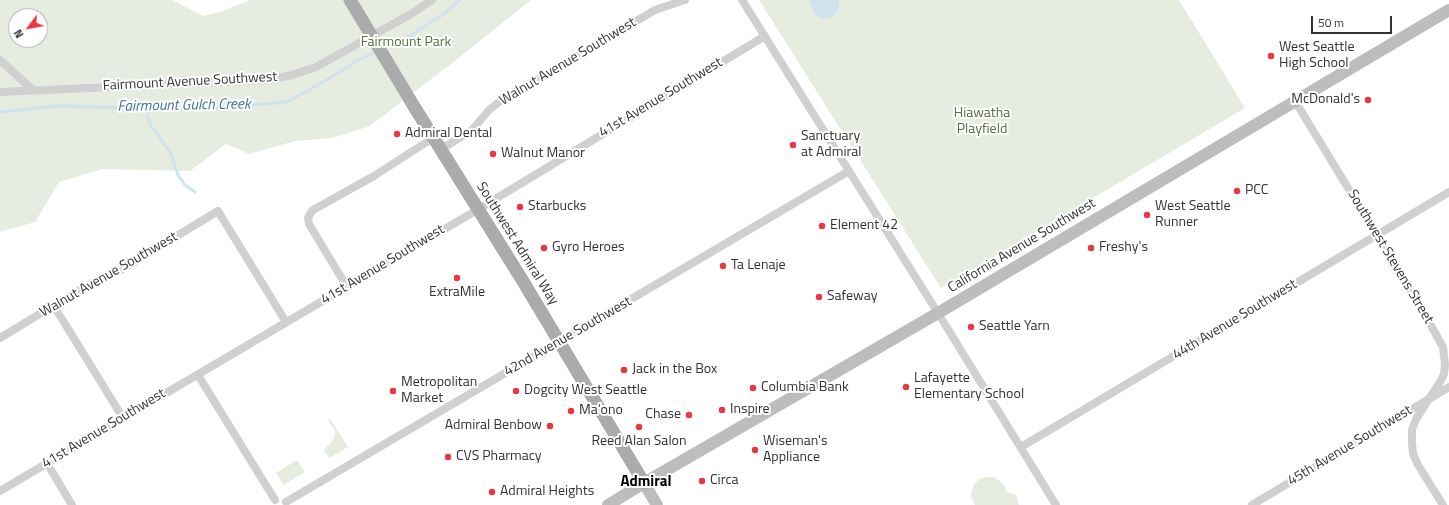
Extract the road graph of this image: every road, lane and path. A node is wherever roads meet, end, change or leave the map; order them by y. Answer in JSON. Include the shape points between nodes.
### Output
{"nodes":[{"id":1,"x":350,"y":0,"type":"edge"},
{"id":2,"x":432,"y":0,"type":"edge"},
{"id":3,"x":685,"y":0,"type":"edge"},
{"id":4,"x":742,"y":0,"type":"edge"},
{"id":5,"x":1449,"y":10,"type":"edge"},
{"id":6,"x":765,"y":36,"type":"junction"},
{"id":7,"x":0,"y":60,"type":"edge"},
{"id":8,"x":33,"y":90,"type":"junction"},
{"id":9,"x":0,"y":92,"type":"edge"},
{"id":10,"x":1295,"y":101,"type":"junction"},
{"id":11,"x":433,"y":138,"type":"junction"},
{"id":12,"x":440,"y":150,"type":"junction"},
{"id":13,"x":849,"y":171,"type":"junction"},
{"id":14,"x":1449,"y":192,"type":"edge"},
{"id":15,"x":477,"y":210,"type":"junction"},
{"id":16,"x":1377,"y":235,"type":"junction"},
{"id":17,"x":347,"y":287,"type":"junction"},
{"id":18,"x":54,"y":306,"type":"junction"},
{"id":19,"x":938,"y":313,"type":"junction"},
{"id":20,"x":286,"y":322,"type":"junction"},
{"id":21,"x":0,"y":338,"type":"edge"},
{"id":22,"x":559,"y":342,"type":"junction"},
{"id":23,"x":198,"y":375,"type":"junction"},
{"id":24,"x":1449,"y":387,"type":"edge"},
{"id":25,"x":1430,"y":398,"type":"junction"},
{"id":26,"x":123,"y":418,"type":"junction"},
{"id":27,"x":1021,"y":448,"type":"junction"},
{"id":28,"x":47,"y":463,"type":"junction"},
{"id":29,"x":644,"y":482,"type":"junction"},
{"id":30,"x":0,"y":491,"type":"edge"},
{"id":31,"x":274,"y":502,"type":"edge"},
{"id":32,"x":286,"y":503,"type":"edge"},
{"id":33,"x":72,"y":505,"type":"edge"},
{"id":34,"x":608,"y":505,"type":"edge"},
{"id":35,"x":657,"y":505,"type":"edge"},
{"id":36,"x":1056,"y":505,"type":"edge"},
{"id":37,"x":1252,"y":505,"type":"edge"},
{"id":38,"x":1442,"y":505,"type":"edge"}],
"edges":[{"from":1,"to":11,"type":"main road","name":"Southwest Admiral Way","bridge":true},
{"from":2,"to":8,"type":"street","name":"Fairmount Avenue Southwest","via":[[316,67],[292,75],[268,80]]},
{"from":3,"to":12,"type":"street","name":"Walnut Avenue Southwest","via":[[655,10],[499,102],[472,130]]},
{"from":4,"to":6,"type":"street"},
{"from":5,"to":10,"type":"main road","name":"California Avenue Southwest"},
{"from":6,"to":13,"type":"street"},
{"from":6,"to":15,"type":"street","name":"41st Avenue Southwest"},
{"from":7,"to":8,"type":"street"},
{"from":8,"to":9,"type":"street","name":"Fairmount Avenue Southwest"},
{"from":10,"to":16,"type":"street","name":"Southwest Stevens Street"},
{"from":10,"to":19,"type":"main road","name":"California Avenue Southwest"},
{"from":11,"to":12,"type":"main road","name":"Southwest Admiral Way"},
{"from":11,"to":17,"type":"street","via":[[374,176],[313,210],[308,218],[309,224]]},
{"from":12,"to":15,"type":"main road","name":"Southwest Admiral Way"},
{"from":13,"to":19,"type":"street"},
{"from":13,"to":22,"type":"street","name":"42nd Avenue Southwest"},
{"from":14,"to":16,"type":"street","name":"44th Avenue Southwest"},
{"from":15,"to":17,"type":"street","name":"41st Avenue Southwest"},
{"from":15,"to":22,"type":"main road","name":"Southwest Admiral Way"},
{"from":16,"to":25,"type":"street","name":"Southwest Stevens Street","via":[[1443,347],[1444,374]]},
{"from":16,"to":27,"type":"street","name":"44th Avenue Southwest"},
{"from":17,"to":20,"type":"street","name":"41st Avenue Southwest"},
{"from":18,"to":20,"type":"street","name":"Walnut Avenue Southwest","via":[[119,271],[218,211]]},
{"from":18,"to":21,"type":"street","name":"Walnut Avenue Southwest"},
{"from":18,"to":26,"type":"street"},
{"from":19,"to":27,"type":"street"},
{"from":19,"to":29,"type":"main road","name":"California Avenue Southwest"},
{"from":20,"to":23,"type":"street","name":"41st Avenue Southwest"},
{"from":22,"to":29,"type":"main road","name":"Southwest Admiral Way"},
{"from":22,"to":32,"type":"street","name":"42nd Avenue Southwest"},
{"from":23,"to":26,"type":"street","name":"41st Avenue Southwest"},
{"from":23,"to":31,"type":"street"},
{"from":24,"to":25,"type":"street","name":"45th Avenue Southwest"},
{"from":25,"to":37,"type":"street","name":"45th Avenue Southwest"},
{"from":25,"to":38,"type":"street","name":"Southwest Stevens Street","via":[[1412,430],[1413,454]]},
{"from":26,"to":28,"type":"street","name":"41st Avenue Southwest"},
{"from":27,"to":36,"type":"street"},
{"from":28,"to":30,"type":"street","name":"41st Avenue Southwest"},
{"from":28,"to":33,"type":"street"},
{"from":29,"to":34,"type":"main road","name":"California Avenue Southwest"},
{"from":29,"to":35,"type":"main road","name":"Southwest Admiral Way"},
{"from":31,"to":32,"type":"street","via":[[281,498]]}]}
